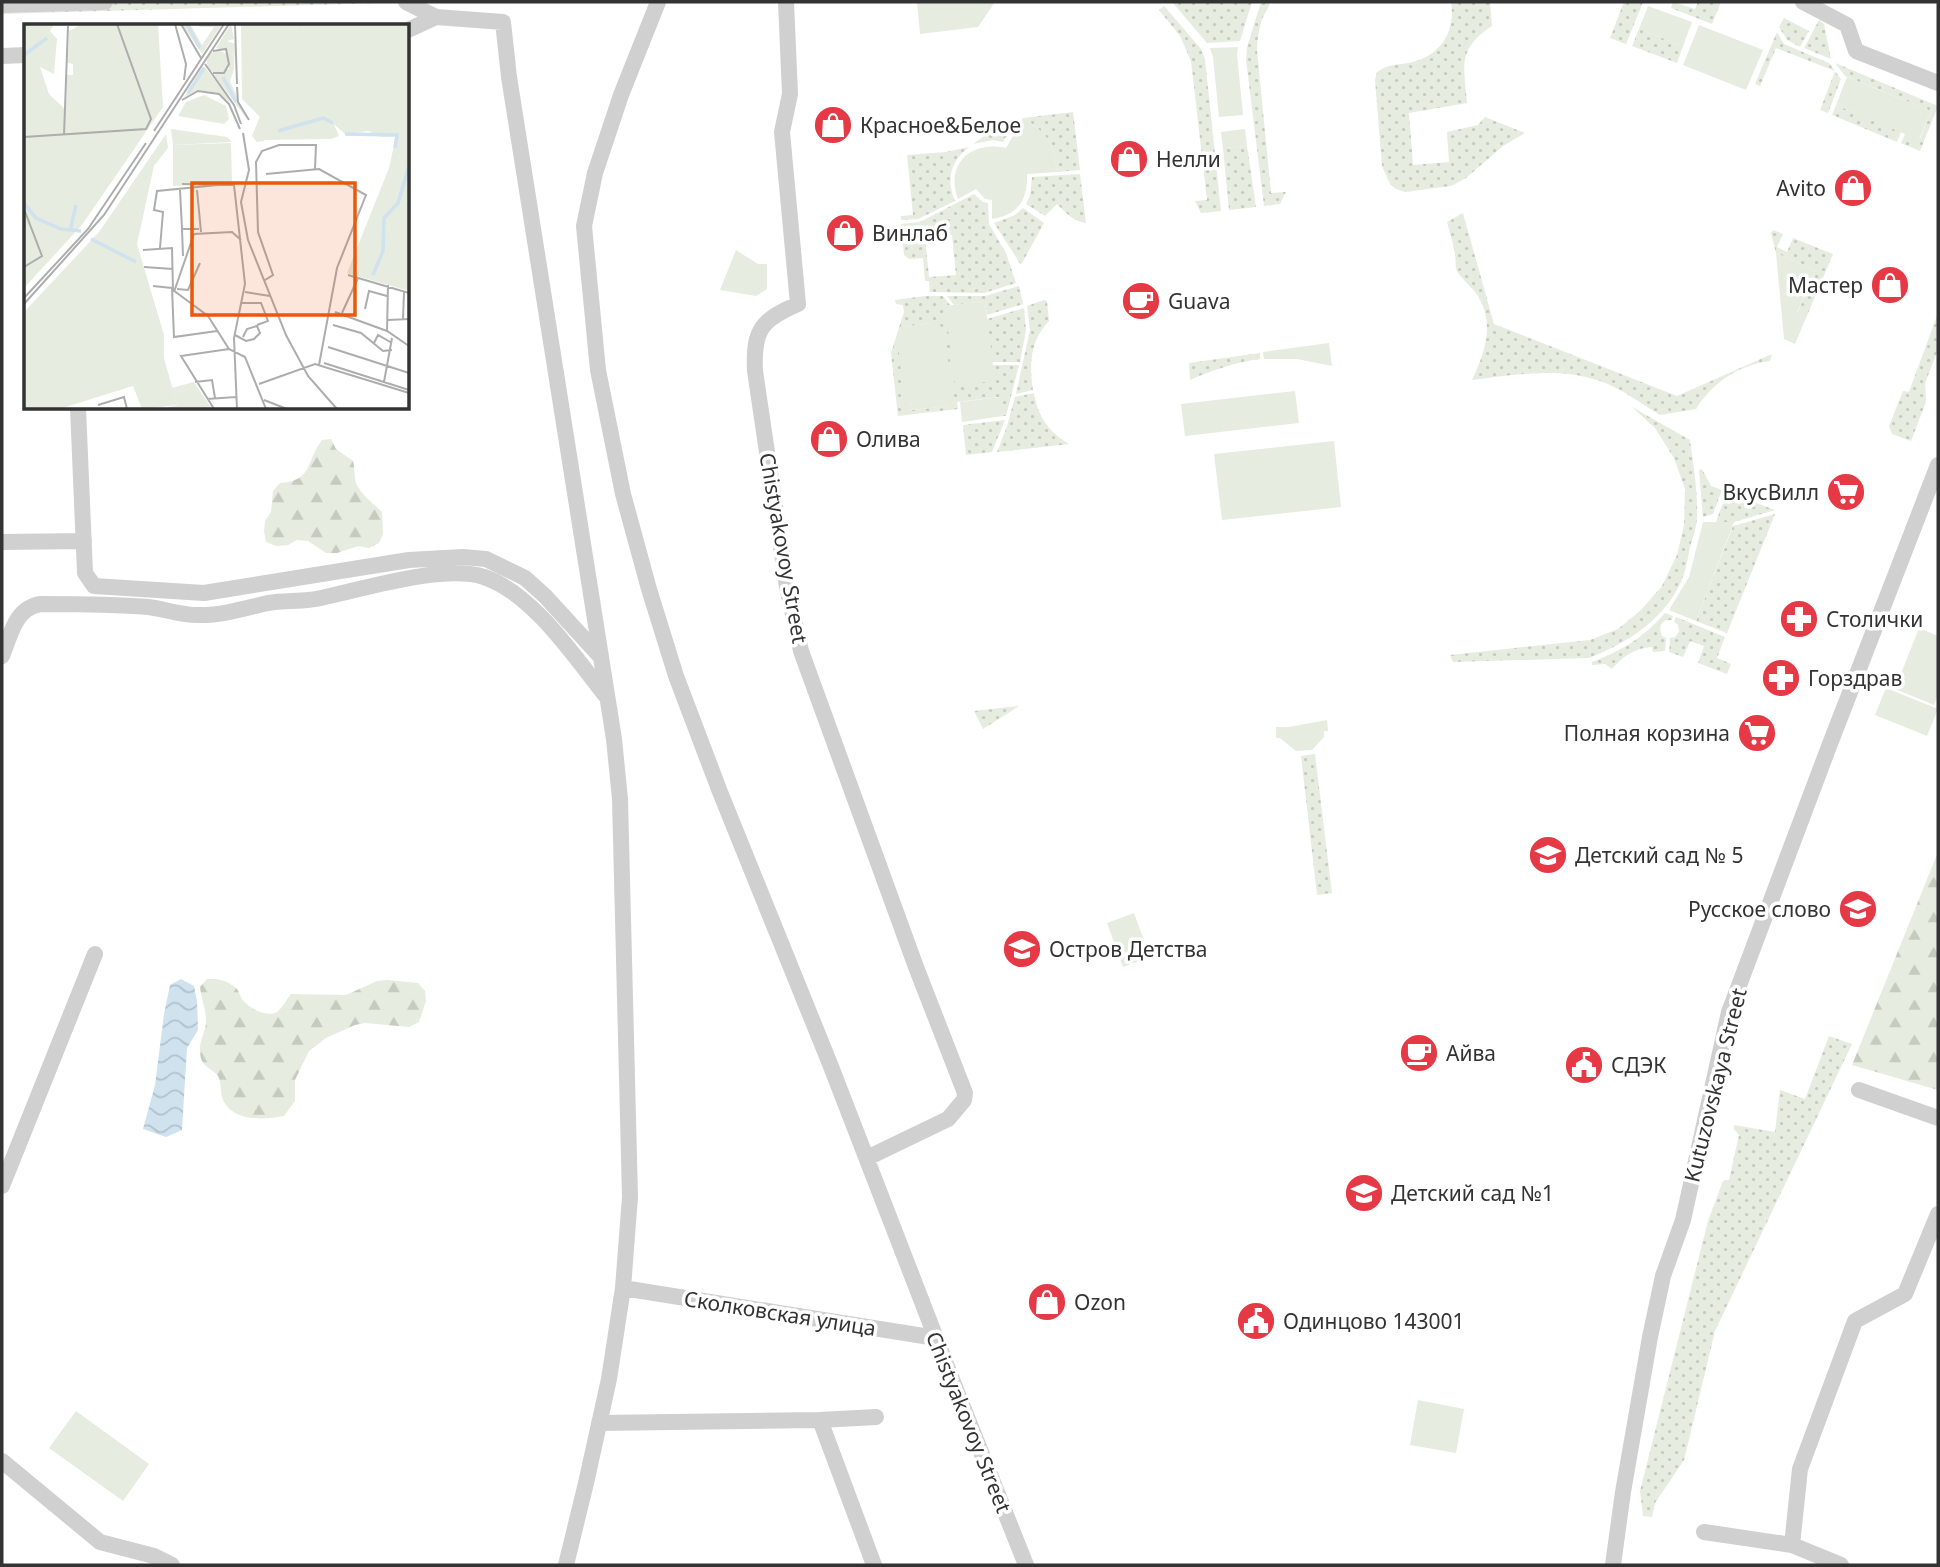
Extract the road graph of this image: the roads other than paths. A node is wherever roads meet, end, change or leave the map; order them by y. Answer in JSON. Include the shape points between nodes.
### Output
{"nodes":[{"id":1,"x":105,"y":2,"type":"edge"},
{"id":2,"x":405,"y":2,"type":"edge"},
{"id":3,"x":658,"y":2,"type":"edge"},
{"id":4,"x":786,"y":2,"type":"edge"},
{"id":5,"x":1803,"y":2,"type":"edge"},
{"id":6,"x":2,"y":5,"type":"edge"},
{"id":7,"x":436,"y":17,"type":"junction"},
{"id":8,"x":410,"y":29,"type":"edge"},
{"id":9,"x":24,"y":55,"type":"edge"},
{"id":10,"x":2,"y":56,"type":"edge"},
{"id":11,"x":1938,"y":83,"type":"edge"},
{"id":12,"x":78,"y":410,"type":"edge"},
{"id":13,"x":1938,"y":465,"type":"edge"},
{"id":14,"x":84,"y":541,"type":"junction"},
{"id":15,"x":2,"y":542,"type":"edge"},
{"id":16,"x":599,"y":654,"type":"junction"},
{"id":17,"x":2,"y":656,"type":"edge"},
{"id":18,"x":606,"y":696,"type":"junction"},
{"id":19,"x":95,"y":954,"type":"dead end"},
{"id":20,"x":1858,"y":1090,"type":"dead end"},
{"id":21,"x":1938,"y":1118,"type":"edge"},
{"id":22,"x":867,"y":1158,"type":"junction"},
{"id":23,"x":2,"y":1186,"type":"edge"},
{"id":24,"x":1938,"y":1214,"type":"edge"},
{"id":25,"x":624,"y":1288,"type":"junction"},
{"id":26,"x":936,"y":1338,"type":"junction"},
{"id":27,"x":876,"y":1418,"type":"dead end"},
{"id":28,"x":820,"y":1420,"type":"junction"},
{"id":29,"x":599,"y":1423,"type":"junction"},
{"id":30,"x":2,"y":1461,"type":"edge"},
{"id":31,"x":1704,"y":1532,"type":"dead end"},
{"id":32,"x":1792,"y":1545,"type":"junction"},
{"id":33,"x":172,"y":1565,"type":"edge"},
{"id":34,"x":566,"y":1565,"type":"edge"},
{"id":35,"x":874,"y":1565,"type":"edge"},
{"id":36,"x":1026,"y":1565,"type":"edge"},
{"id":37,"x":1613,"y":1565,"type":"edge"},
{"id":38,"x":1841,"y":1565,"type":"edge"}],
"edges":[{"from":1,"to":6,"type":"street"},
{"from":2,"to":7,"type":"street"},
{"from":3,"to":22,"type":"street","name":"Chistyakovoy Street","via":[[595,173],[584,226],[598,370],[623,494],[676,676]]},
{"from":4,"to":22,"type":"street","name":"Chistyakovoy Street","via":[[790,94],[782,132],[798,304],[775,314],[759,330],[754,349],[787,587],[801,651],[965,1093],[948,1119]]},
{"from":5,"to":11,"type":"street","via":[[1847,25],[1856,51]]},
{"from":7,"to":8,"type":"street"},
{"from":7,"to":16,"type":"street","via":[[503,22]]},
{"from":9,"to":10,"type":"street"},
{"from":12,"to":14,"type":"street"},
{"from":13,"to":37,"type":"street","name":"Kutuzovskaya Street","via":[[1729,1012],[1683,1220],[1663,1276],[1648,1346]]},
{"from":14,"to":15,"type":"street"},
{"from":14,"to":16,"type":"street","via":[[85,573],[94,586],[204,593],[409,560],[486,559],[525,578]]},
{"from":16,"to":18,"type":"street"},
{"from":17,"to":18,"type":"street","via":[[18,616],[33,605],[151,608],[199,615],[458,574],[482,576],[525,601]]},
{"from":18,"to":25,"type":"street","via":[[620,799],[630,1197]]},
{"from":19,"to":23,"type":"street"},
{"from":20,"to":21,"type":"street"},
{"from":22,"to":26,"type":"street","name":"Chistyakovoy Street"},
{"from":24,"to":32,"type":"street","via":[[1905,1294],[1855,1321],[1800,1469]]},
{"from":25,"to":26,"type":"street","name":"Сколковская улица"},
{"from":25,"to":29,"type":"street"},
{"from":26,"to":36,"type":"street","name":"Chistyakovoy Street"},
{"from":27,"to":28,"type":"street"},
{"from":28,"to":29,"type":"street"},
{"from":28,"to":35,"type":"street"},
{"from":29,"to":34,"type":"street"},
{"from":30,"to":33,"type":"street","via":[[100,1542]]},
{"from":31,"to":32,"type":"street"},
{"from":32,"to":38,"type":"street"}]}
